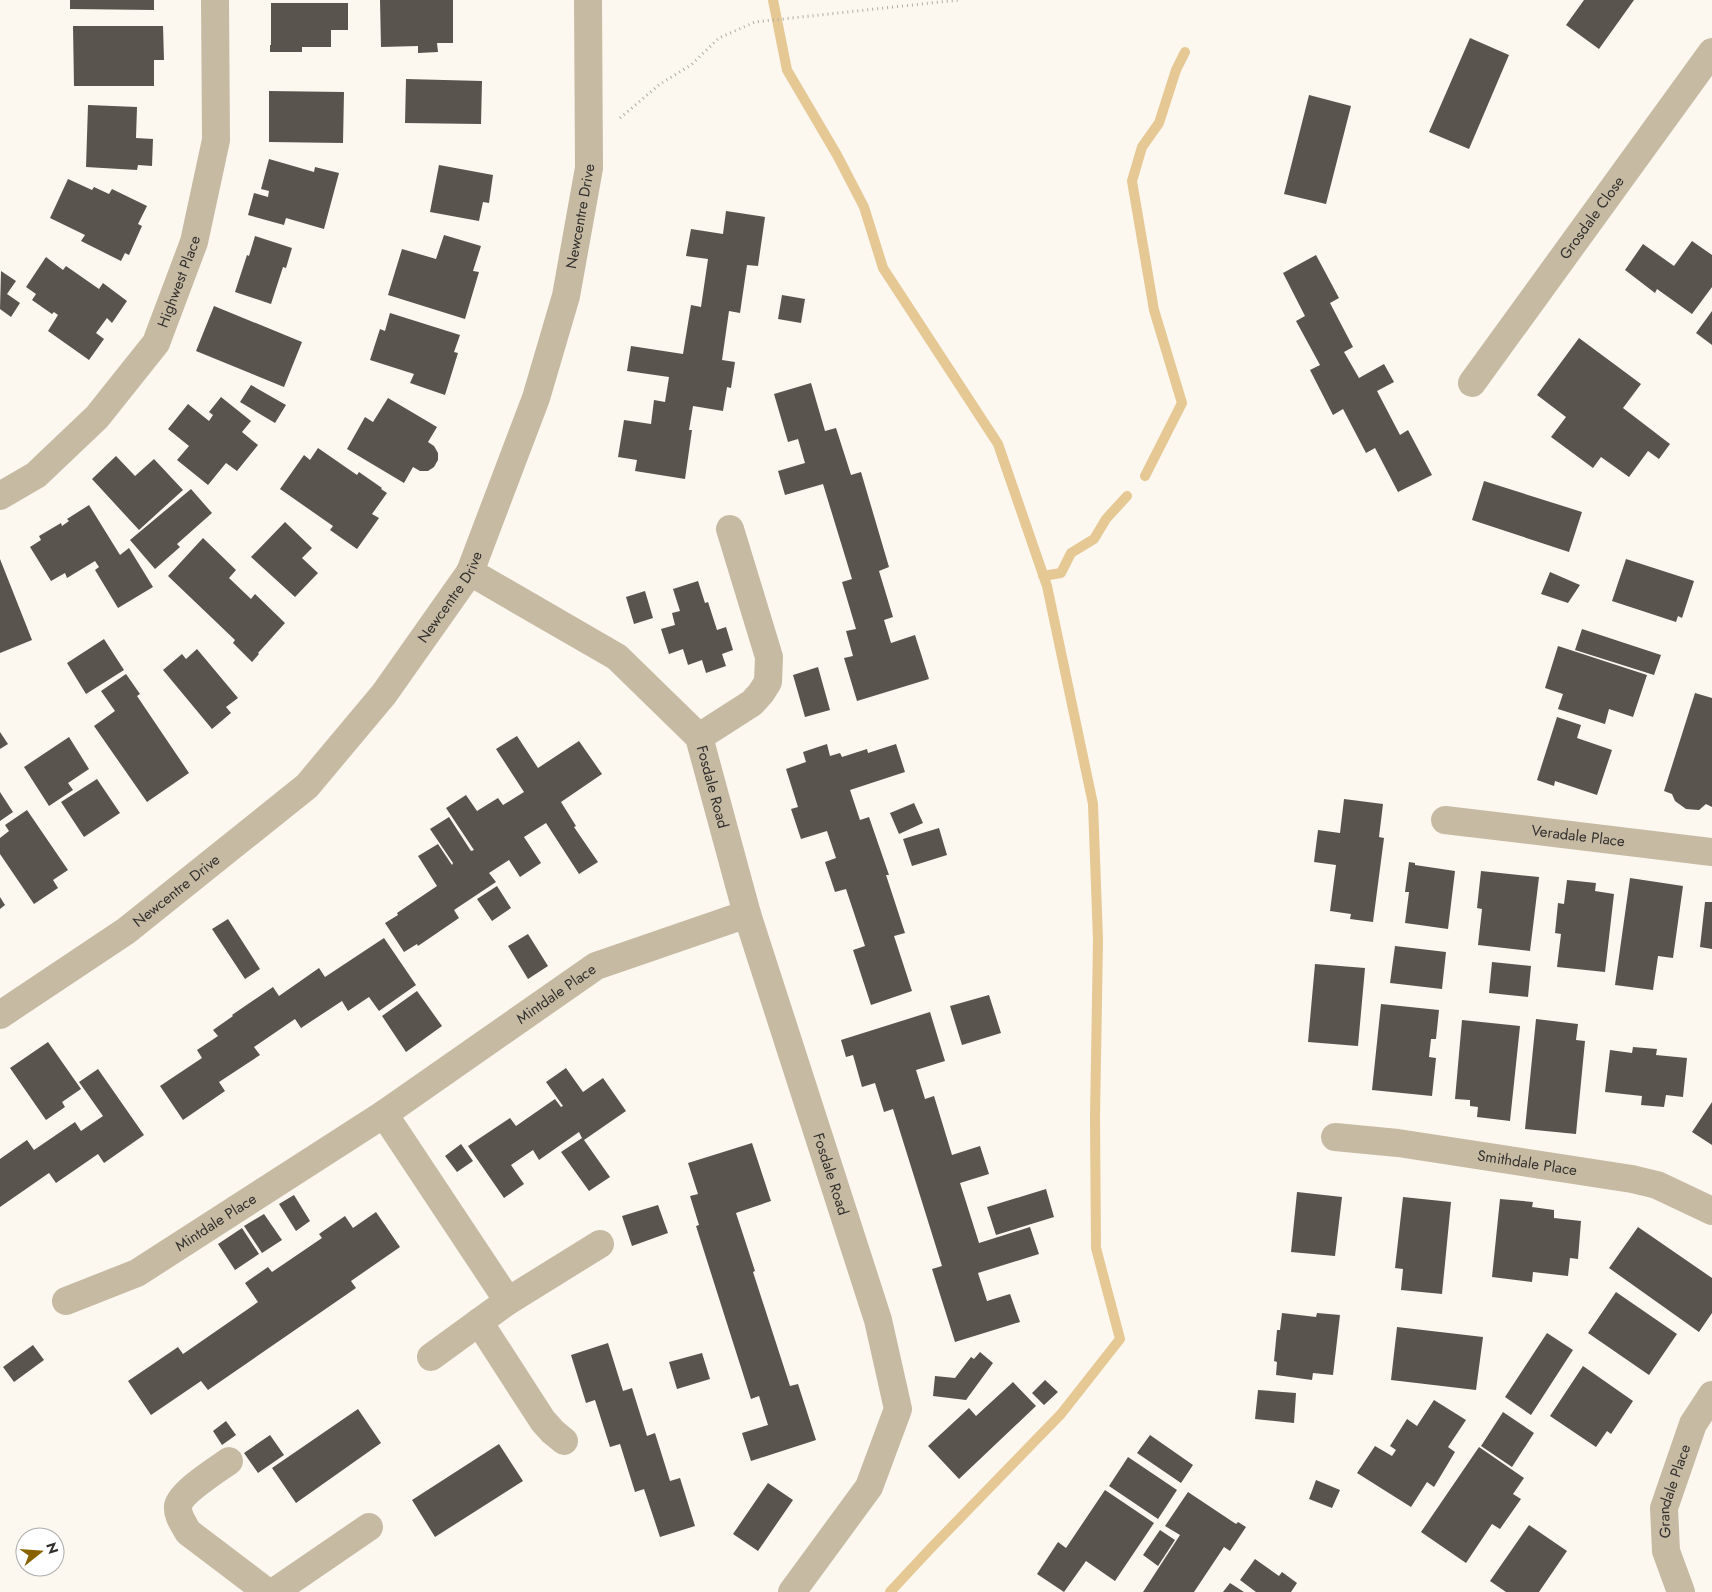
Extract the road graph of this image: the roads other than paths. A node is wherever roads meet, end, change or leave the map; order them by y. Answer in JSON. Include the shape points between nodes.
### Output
{"nodes":[{"id":1,"x":215,"y":0,"type":"edge"},
{"id":2,"x":588,"y":0,"type":"edge"},
{"id":3,"x":1712,"y":52,"type":"edge"},
{"id":4,"x":1472,"y":384,"type":"dead end"},
{"id":5,"x":0,"y":496,"type":"edge"},
{"id":6,"x":730,"y":529,"type":"dead end"},
{"id":7,"x":470,"y":572,"type":"junction"},
{"id":8,"x":700,"y":737,"type":"junction"},
{"id":9,"x":1445,"y":820,"type":"dead end"},
{"id":10,"x":1712,"y":852,"type":"edge"},
{"id":11,"x":747,"y":914,"type":"junction"},
{"id":12,"x":0,"y":1015,"type":"edge"},
{"id":13,"x":384,"y":1114,"type":"junction"},
{"id":14,"x":1336,"y":1136,"type":"dead end"},
{"id":15,"x":1712,"y":1211,"type":"edge"},
{"id":16,"x":600,"y":1244,"type":"dead end"},
{"id":17,"x":66,"y":1301,"type":"dead end"},
{"id":18,"x":508,"y":1301,"type":"junction"},
{"id":19,"x":479,"y":1322,"type":"junction"},
{"id":20,"x":431,"y":1357,"type":"dead end"},
{"id":21,"x":1712,"y":1395,"type":"edge"},
{"id":22,"x":564,"y":1441,"type":"dead end"},
{"id":23,"x":229,"y":1461,"type":"dead end"},
{"id":24,"x":369,"y":1527,"type":"dead end"},
{"id":25,"x":267,"y":1592,"type":"edge"},
{"id":26,"x":274,"y":1592,"type":"edge"},
{"id":27,"x":792,"y":1592,"type":"edge"},
{"id":28,"x":1681,"y":1592,"type":"edge"}],
"edges":[{"from":1,"to":5,"type":"street","name":"Highwest Place","via":[[216,140],[194,242],[156,343],[97,417],[36,475]]},
{"from":2,"to":7,"type":"street","name":"Newcentre Drive","via":[[589,168],[566,296],[536,398]]},
{"from":3,"to":4,"type":"street","name":"Grosdale Close"},
{"from":6,"to":8,"type":"street","name":"Fosdale Road","via":[[769,657],[768,682],[752,703]]},
{"from":7,"to":8,"type":"street","name":"Fosdale Road","via":[[617,657]]},
{"from":7,"to":12,"type":"street","name":"Newcentre Drive","via":[[384,694],[307,786],[126,931]]},
{"from":8,"to":11,"type":"street","name":"Fosdale Road"},
{"from":9,"to":10,"type":"street","name":"Veradale Place"},
{"from":11,"to":13,"type":"street","name":"Mintdale Place","via":[[596,966]]},
{"from":11,"to":27,"type":"street","name":"Fosdale Road","via":[[878,1320],[898,1409],[869,1487]]},
{"from":13,"to":17,"type":"street","name":"Mintdale Place","via":[[137,1273]]},
{"from":13,"to":18,"type":"street"},
{"from":14,"to":15,"type":"street","name":"Smithdale Place","via":[[1632,1179],[1657,1185]]},
{"from":16,"to":18,"type":"street"},
{"from":18,"to":19,"type":"street"},
{"from":19,"to":20,"type":"street"},
{"from":19,"to":22,"type":"street","via":[[543,1421]]},
{"from":21,"to":28,"type":"street","name":"Grandale Place","via":[[1693,1424],[1664,1508],[1666,1551]]},
{"from":23,"to":25,"type":"street","via":[[185,1495],[178,1506],[180,1518],[188,1532]]},
{"from":24,"to":26,"type":"street"}]}
